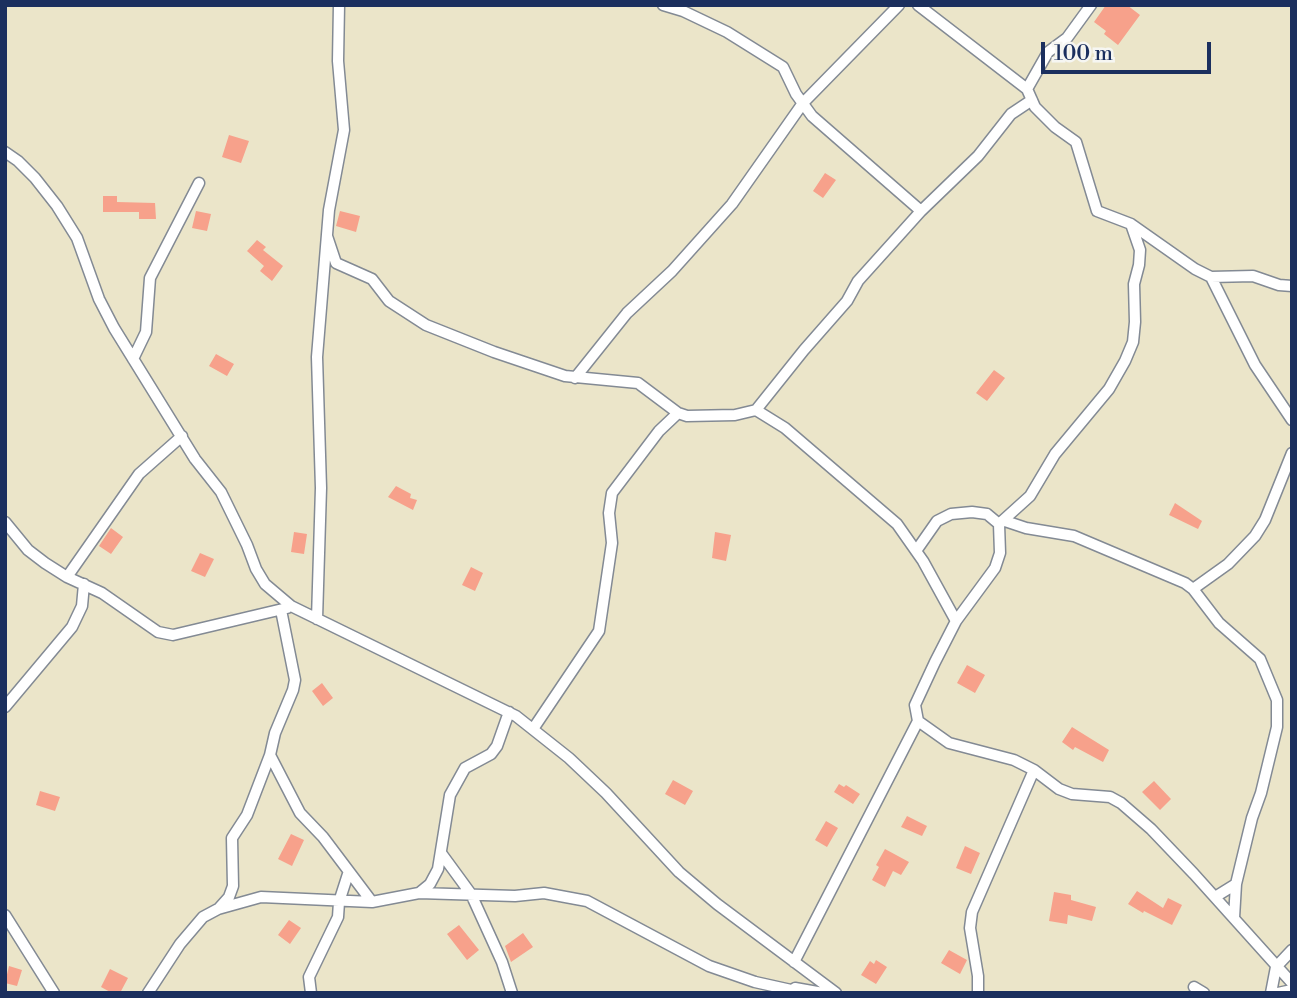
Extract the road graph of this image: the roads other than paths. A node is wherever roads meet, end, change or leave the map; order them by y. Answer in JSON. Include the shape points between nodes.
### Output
{"nodes":[{"id":1,"x":339,"y":5,"type":"edge"},
{"id":2,"x":663,"y":5,"type":"edge"},
{"id":3,"x":899,"y":5,"type":"edge"},
{"id":4,"x":918,"y":5,"type":"edge"},
{"id":5,"x":1091,"y":5,"type":"edge"},
{"id":6,"x":681,"y":8,"type":"edge"},
{"id":7,"x":1030,"y":95,"type":"junction"},
{"id":8,"x":803,"y":103,"type":"junction"},
{"id":9,"x":5,"y":152,"type":"edge"},
{"id":10,"x":200,"y":183,"type":"dead end"},
{"id":11,"x":921,"y":211,"type":"junction"},
{"id":12,"x":1131,"y":224,"type":"junction"},
{"id":13,"x":327,"y":236,"type":"junction"},
{"id":14,"x":1211,"y":277,"type":"junction"},
{"id":15,"x":1292,"y":286,"type":"edge"},
{"id":16,"x":133,"y":359,"type":"junction"},
{"id":17,"x":575,"y":378,"type":"junction"},
{"id":18,"x":755,"y":410,"type":"junction"},
{"id":19,"x":678,"y":413,"type":"junction"},
{"id":20,"x":1292,"y":420,"type":"edge"},
{"id":21,"x":182,"y":436,"type":"junction"},
{"id":22,"x":1292,"y":453,"type":"edge"},
{"id":23,"x":5,"y":522,"type":"edge"},
{"id":24,"x":1002,"y":522,"type":"junction"},
{"id":25,"x":916,"y":551,"type":"junction"},
{"id":26,"x":67,"y":577,"type":"junction"},
{"id":27,"x":84,"y":584,"type":"junction"},
{"id":28,"x":1193,"y":589,"type":"junction"},
{"id":29,"x":286,"y":608,"type":"junction"},
{"id":30,"x":317,"y":619,"type":"junction"},
{"id":31,"x":956,"y":621,"type":"junction"},
{"id":32,"x":5,"y":707,"type":"edge"},
{"id":33,"x":509,"y":712,"type":"junction"},
{"id":34,"x":918,"y":722,"type":"junction"},
{"id":35,"x":533,"y":729,"type":"junction"},
{"id":36,"x":270,"y":755,"type":"junction"},
{"id":37,"x":1034,"y":770,"type":"junction"},
{"id":38,"x":442,"y":853,"type":"junction"},
{"id":39,"x":348,"y":874,"type":"junction"},
{"id":40,"x":1236,"y":884,"type":"junction"},
{"id":41,"x":419,"y":893,"type":"junction"},
{"id":42,"x":471,"y":894,"type":"junction"},
{"id":43,"x":1214,"y":897,"type":"junction"},
{"id":44,"x":339,"y":902,"type":"junction"},
{"id":45,"x":372,"y":902,"type":"junction"},
{"id":46,"x":218,"y":909,"type":"junction"},
{"id":47,"x":6,"y":917,"type":"edge"},
{"id":48,"x":1234,"y":918,"type":"junction"},
{"id":49,"x":1292,"y":950,"type":"edge"},
{"id":50,"x":794,"y":962,"type":"junction"},
{"id":51,"x":1276,"y":967,"type":"junction"},
{"id":52,"x":1292,"y":983,"type":"edge"},
{"id":53,"x":1292,"y":990,"type":"edge"},
{"id":54,"x":790,"y":991,"type":"edge"},
{"id":55,"x":54,"y":993,"type":"edge"},
{"id":56,"x":148,"y":993,"type":"edge"},
{"id":57,"x":311,"y":993,"type":"edge"},
{"id":58,"x":512,"y":993,"type":"edge"},
{"id":59,"x":823,"y":993,"type":"edge"},
{"id":60,"x":836,"y":993,"type":"edge"},
{"id":61,"x":978,"y":993,"type":"edge"},
{"id":62,"x":1271,"y":993,"type":"edge"},
{"id":63,"x":1278,"y":993,"type":"edge"}],
"edges":[{"from":1,"to":13,"type":"street","via":[[344,130]]},
{"from":2,"to":6,"type":"street"},
{"from":3,"to":8,"type":"street"},
{"from":4,"to":7,"type":"street"},
{"from":5,"to":7,"type":"street","via":[[1067,38],[1048,52]]},
{"from":6,"to":8,"type":"street","via":[[783,67]]},
{"from":7,"to":11,"type":"street","via":[[978,156]]},
{"from":7,"to":12,"type":"street","via":[[1035,107],[1076,142],[1097,211]]},
{"from":8,"to":11,"type":"street"},
{"from":8,"to":17,"type":"street","via":[[732,204],[627,313]]},
{"from":9,"to":16,"type":"street","via":[[35,178],[68,223],[106,313]]},
{"from":10,"to":16,"type":"street","via":[[150,278],[146,332]]},
{"from":11,"to":18,"type":"street","via":[[858,281],[847,301]]},
{"from":12,"to":14,"type":"street"},
{"from":12,"to":24,"type":"street","via":[[1140,250],[1133,342],[1125,361],[1109,389],[1055,454],[1030,496]]},
{"from":13,"to":17,"type":"street","via":[[336,263],[372,279],[389,301],[426,325]]},
{"from":13,"to":30,"type":"street","via":[[317,357],[321,488]]},
{"from":14,"to":15,"type":"street","via":[[1253,276]]},
{"from":14,"to":20,"type":"street","via":[[1255,365]]},
{"from":16,"to":21,"type":"street"},
{"from":17,"to":19,"type":"street","via":[[638,383]]},
{"from":18,"to":19,"type":"street","via":[[713,417]]},
{"from":18,"to":25,"type":"street","via":[[785,428],[897,524]]},
{"from":19,"to":35,"type":"street","via":[[659,430],[612,493],[612,543],[598,631]]},
{"from":21,"to":26,"type":"street","via":[[139,474]]},
{"from":21,"to":29,"type":"street","via":[[232,511],[265,584]]},
{"from":22,"to":28,"type":"street","via":[[1255,536],[1228,564]]},
{"from":23,"to":26,"type":"street","via":[[28,550]]},
{"from":24,"to":25,"type":"street","via":[[987,514],[951,514],[937,521]]},
{"from":24,"to":28,"type":"street","via":[[1074,536]]},
{"from":24,"to":31,"type":"street","via":[[995,568]]},
{"from":25,"to":31,"type":"street"},
{"from":26,"to":27,"type":"street"},
{"from":27,"to":29,"type":"street","via":[[150,628],[173,635]]},
{"from":27,"to":32,"type":"street","via":[[82,606],[72,628]]},
{"from":28,"to":40,"type":"street","via":[[1219,623],[1260,659],[1277,700],[1274,746]]},
{"from":29,"to":30,"type":"street"},
{"from":29,"to":36,"type":"street","via":[[295,680]]},
{"from":30,"to":33,"type":"street"},
{"from":31,"to":34,"type":"street","via":[[915,705]]},
{"from":33,"to":35,"type":"street"},
{"from":33,"to":38,"type":"street","via":[[497,746],[465,768],[450,795]]},
{"from":34,"to":37,"type":"street","via":[[949,743],[998,754]]},
{"from":34,"to":50,"type":"street"},
{"from":35,"to":50,"type":"street","via":[[606,793],[679,872]]},
{"from":36,"to":39,"type":"street","via":[[300,813]]},
{"from":36,"to":46,"type":"street","via":[[232,838],[233,886]]},
{"from":37,"to":43,"type":"street","via":[[1072,794],[1110,797],[1121,803]]},
{"from":37,"to":61,"type":"street","via":[[972,912]]},
{"from":38,"to":41,"type":"street","via":[[430,884]]},
{"from":38,"to":42,"type":"street"},
{"from":39,"to":44,"type":"street"},
{"from":39,"to":45,"type":"street"},
{"from":40,"to":43,"type":"street"},
{"from":40,"to":48,"type":"street"},
{"from":41,"to":42,"type":"street"},
{"from":41,"to":45,"type":"street"},
{"from":42,"to":54,"type":"street","via":[[544,893],[587,901],[709,966]]},
{"from":42,"to":58,"type":"street"},
{"from":43,"to":48,"type":"street"},
{"from":44,"to":45,"type":"street"},
{"from":44,"to":46,"type":"street","via":[[261,897]]},
{"from":44,"to":57,"type":"street","via":[[338,917],[309,977]]},
{"from":46,"to":56,"type":"street","via":[[204,917],[180,944]]},
{"from":47,"to":55,"type":"street"},
{"from":48,"to":51,"type":"street"},
{"from":49,"to":51,"type":"street"},
{"from":50,"to":60,"type":"street"},
{"from":51,"to":52,"type":"street"},
{"from":51,"to":62,"type":"street"},
{"from":53,"to":63,"type":"street"},
{"from":54,"to":59,"type":"street"}]}
